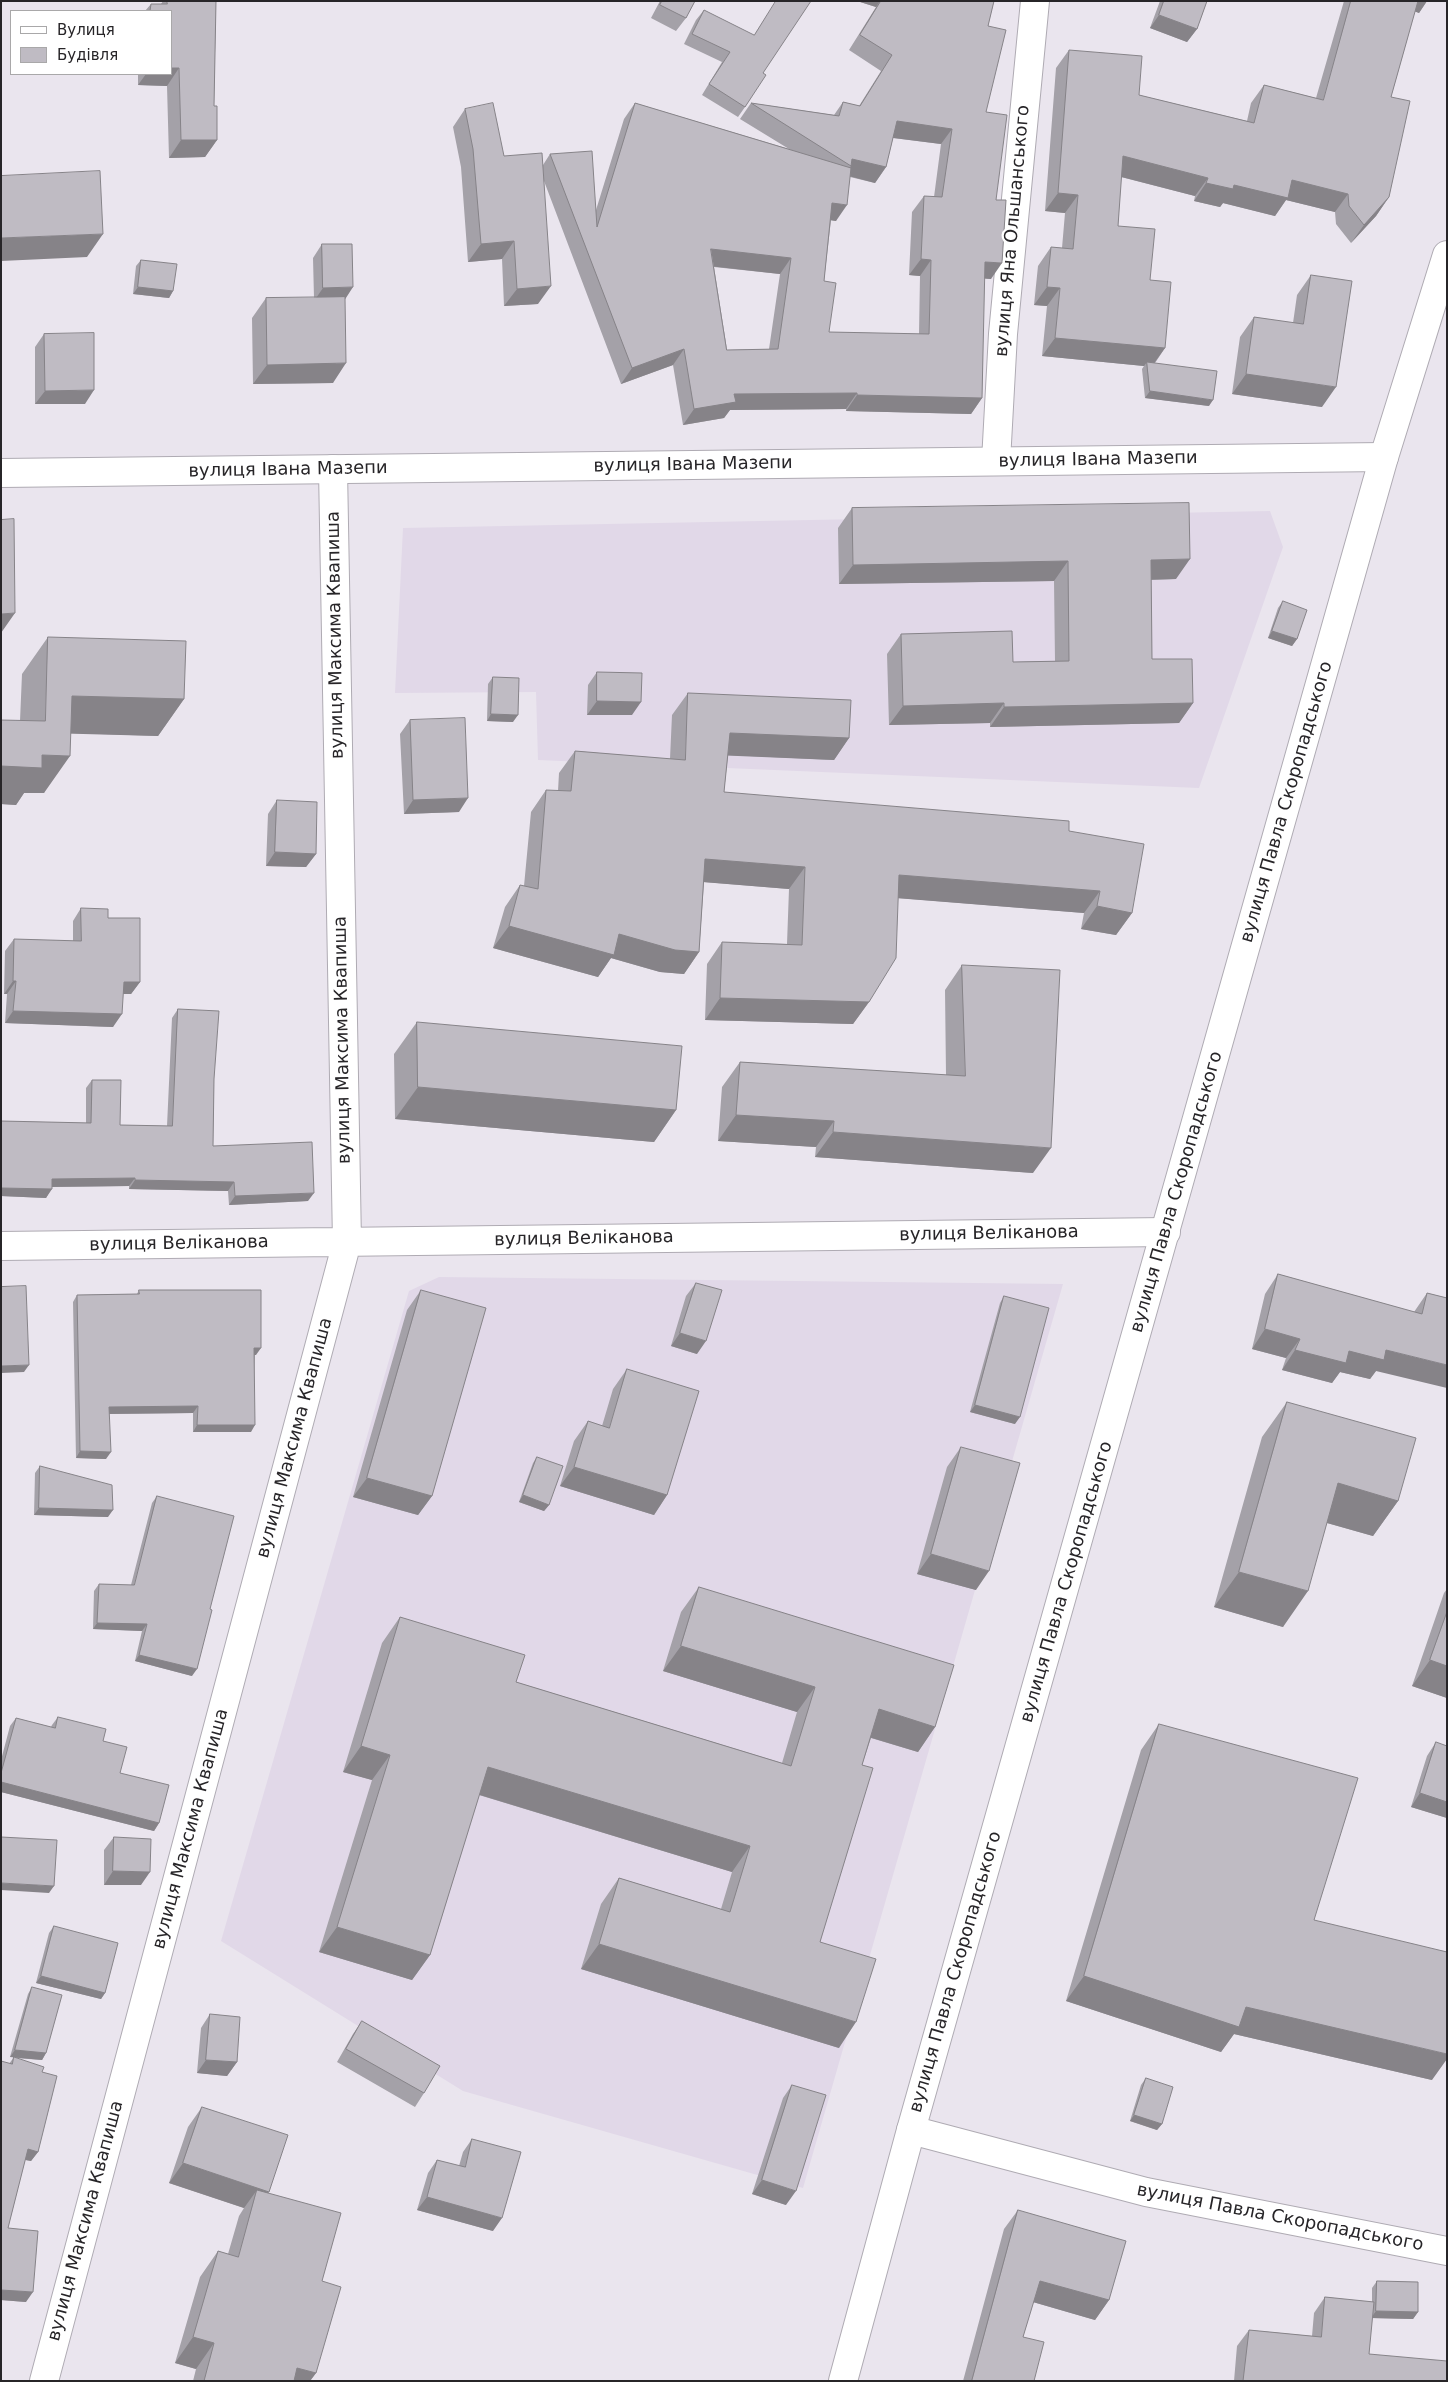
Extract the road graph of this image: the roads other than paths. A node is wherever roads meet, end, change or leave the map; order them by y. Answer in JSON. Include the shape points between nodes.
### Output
{"nodes":[{"id":1,"x":1035,"y":1,"type":"edge"},
{"id":2,"x":1446,"y":264,"type":"edge"},
{"id":3,"x":1384,"y":457,"type":"junction"},
{"id":4,"x":996,"y":461,"type":"junction"},
{"id":5,"x":333,"y":469,"type":"junction"},
{"id":6,"x":1,"y":473,"type":"edge"},
{"id":7,"x":1166,"y":1232,"type":"junction"},
{"id":8,"x":347,"y":1242,"type":"junction"},
{"id":9,"x":1,"y":1246,"type":"edge"},
{"id":10,"x":911,"y":2130,"type":"junction"},
{"id":11,"x":1447,"y":2251,"type":"edge"},
{"id":12,"x":44,"y":2381,"type":"edge"},
{"id":13,"x":842,"y":2381,"type":"edge"}],
"edges":[{"from":1,"to":4,"type":"street","name":"вулиця Яна Ольшанського","via":[[1003,334]]},
{"from":2,"to":3,"type":"street","name":"вулиця Павла Скоропадського"},
{"from":3,"to":4,"type":"street","name":"вулиця Івана Мазепи"},
{"from":3,"to":7,"type":"street","name":"вулиця Павла Скоропадського"},
{"from":4,"to":5,"type":"street","name":"вулиця Івана Мазепи"},
{"from":5,"to":6,"type":"street","name":"вулиця Івана Мазепи"},
{"from":5,"to":8,"type":"street","name":"вулиця Максима Квапиша"},
{"from":7,"to":8,"type":"street","name":"вулиця Веліканова"},
{"from":7,"to":10,"type":"street","name":"вулиця Павла Скоропадського"},
{"from":8,"to":9,"type":"street","name":"вулиця Веліканова"},
{"from":8,"to":12,"type":"street","name":"вулиця Максима Квапиша"},
{"from":10,"to":11,"type":"street","name":"вулиця Павла Скоропадського","via":[[1146,2192]]},
{"from":10,"to":13,"type":"street","name":"вулиця Павла Скоропадського"}]}
